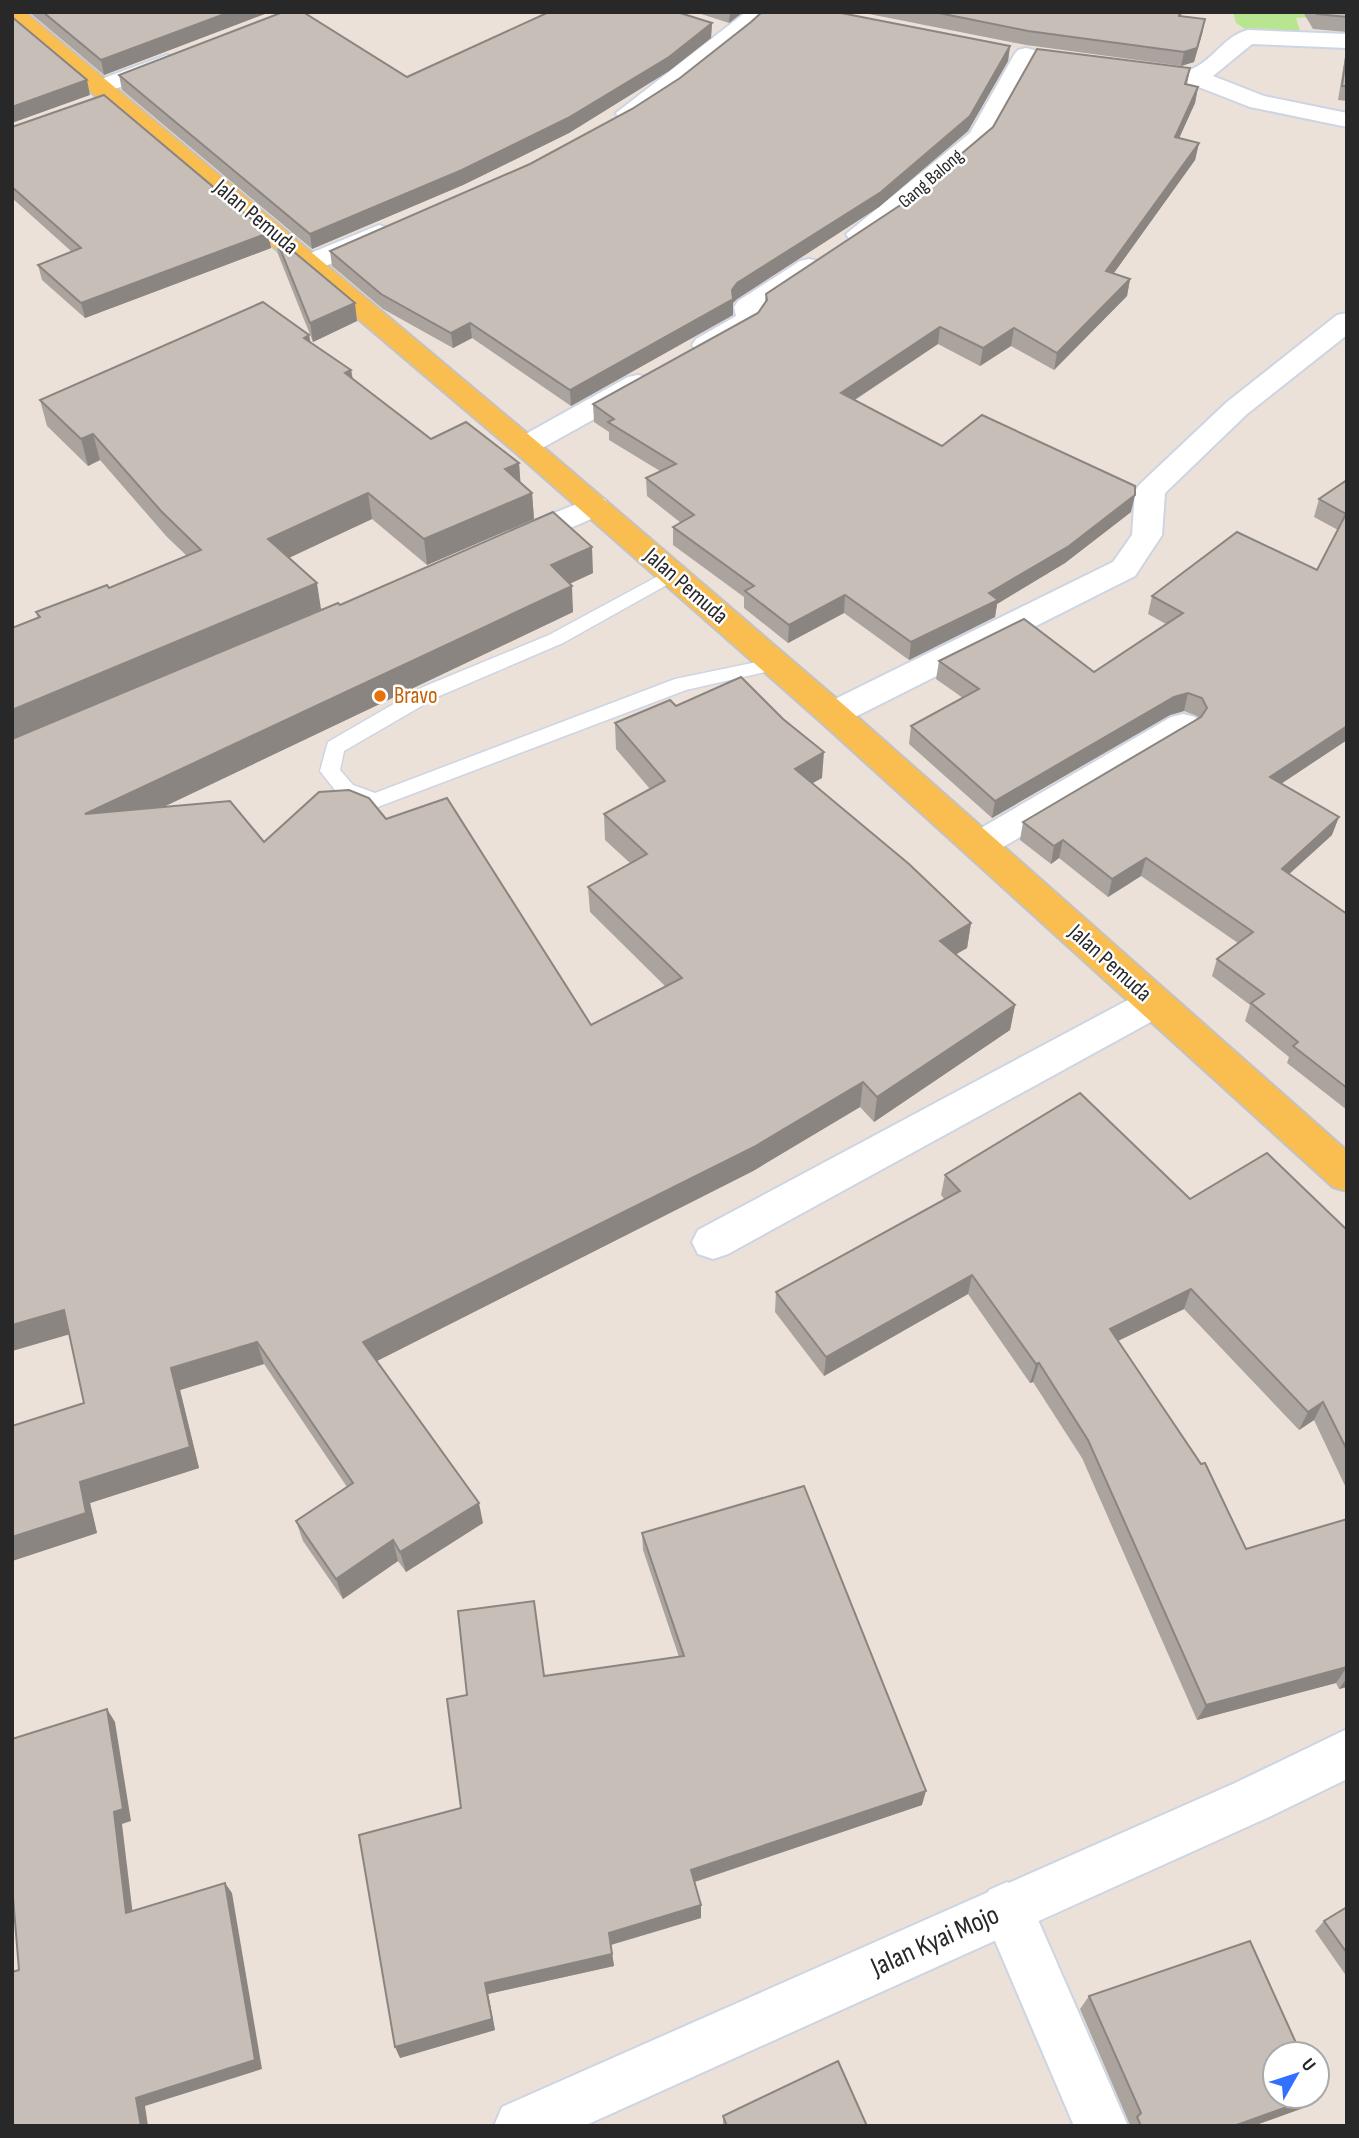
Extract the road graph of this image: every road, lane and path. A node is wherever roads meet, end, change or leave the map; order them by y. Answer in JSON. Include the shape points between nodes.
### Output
{"nodes":[{"id":1,"x":760,"y":12,"type":"edge"},
{"id":2,"x":12,"y":13,"type":"edge"},
{"id":3,"x":1347,"y":41,"type":"edge"},
{"id":4,"x":999,"y":49,"type":"edge"},
{"id":5,"x":192,"y":52,"type":"edge"},
{"id":6,"x":1117,"y":67,"type":"edge"},
{"id":7,"x":1192,"y":76,"type":"junction"},
{"id":8,"x":100,"y":97,"type":"junction"},
{"id":9,"x":1347,"y":120,"type":"edge"},
{"id":10,"x":607,"y":125,"type":"edge"},
{"id":11,"x":397,"y":225,"type":"edge"},
{"id":12,"x":310,"y":263,"type":"junction"},
{"id":13,"x":1347,"y":321,"type":"edge"},
{"id":14,"x":688,"y":355,"type":"edge"},
{"id":15,"x":665,"y":368,"type":"edge"},
{"id":16,"x":525,"y":446,"type":"junction"},
{"id":17,"x":594,"y":506,"type":"junction"},
{"id":18,"x":482,"y":554,"type":"edge"},
{"id":19,"x":673,"y":574,"type":"junction"},
{"id":20,"x":776,"y":664,"type":"junction"},
{"id":21,"x":833,"y":713,"type":"junction"},
{"id":22,"x":1183,"y":725,"type":"edge"},
{"id":23,"x":981,"y":844,"type":"junction"},
{"id":24,"x":1154,"y":1003,"type":"junction"},
{"id":25,"x":1347,"y":1175,"type":"edge"},
{"id":26,"x":713,"y":1242,"type":"dead end"},
{"id":27,"x":1347,"y":1753,"type":"edge"},
{"id":28,"x":1007,"y":1908,"type":"junction"},
{"id":29,"x":521,"y":2126,"type":"edge"},
{"id":30,"x":1101,"y":2126,"type":"edge"}],
"edges":[{"from":1,"to":10,"type":"street","via":[[721,30],[653,99]]},
{"from":2,"to":8,"type":"main road","name":"Jalan Pemuda"},
{"from":3,"to":7,"type":"street","via":[[1248,37],[1234,42],[1200,75]]},
{"from":4,"to":14,"type":"street","name":"Gang Balong","via":[[1039,56],[980,136],[890,214],[748,307],[746,322]]},
{"from":5,"to":8,"type":"street"},
{"from":6,"to":7,"type":"street"},
{"from":7,"to":9,"type":"street","via":[[1258,102]]},
{"from":8,"to":12,"type":"main road","name":"Jalan Pemuda"},
{"from":11,"to":12,"type":"street"},
{"from":12,"to":16,"type":"main road","name":"Jalan Pemuda"},
{"from":13,"to":21,"type":"street","via":[[1237,408],[1150,492],[1147,536],[1124,569]]},
{"from":15,"to":16,"type":"street"},
{"from":16,"to":17,"type":"main road","name":"Jalan Pemuda"},
{"from":17,"to":18,"type":"street"},
{"from":17,"to":19,"type":"main road","name":"Jalan Pemuda"},
{"from":19,"to":20,"type":"main road","name":"Jalan Pemuda"},
{"from":19,"to":20,"type":"lane","via":[[556,639],[430,692],[335,747],[330,771],[346,790],[375,801],[682,684]]},
{"from":20,"to":21,"type":"main road","name":"Jalan Pemuda"},
{"from":21,"to":23,"type":"main road","name":"Jalan Pemuda"},
{"from":22,"to":23,"type":"street"},
{"from":23,"to":24,"type":"main road","name":"Jalan Pemuda"},
{"from":24,"to":25,"type":"main road","name":"Jalan Pemuda"},
{"from":24,"to":26,"type":"street"},
{"from":27,"to":28,"type":"street","name":"Jalan Kyai Mojo"},
{"from":28,"to":29,"type":"street","name":"Jalan Kyai Mojo"},
{"from":28,"to":30,"type":"street"}]}
